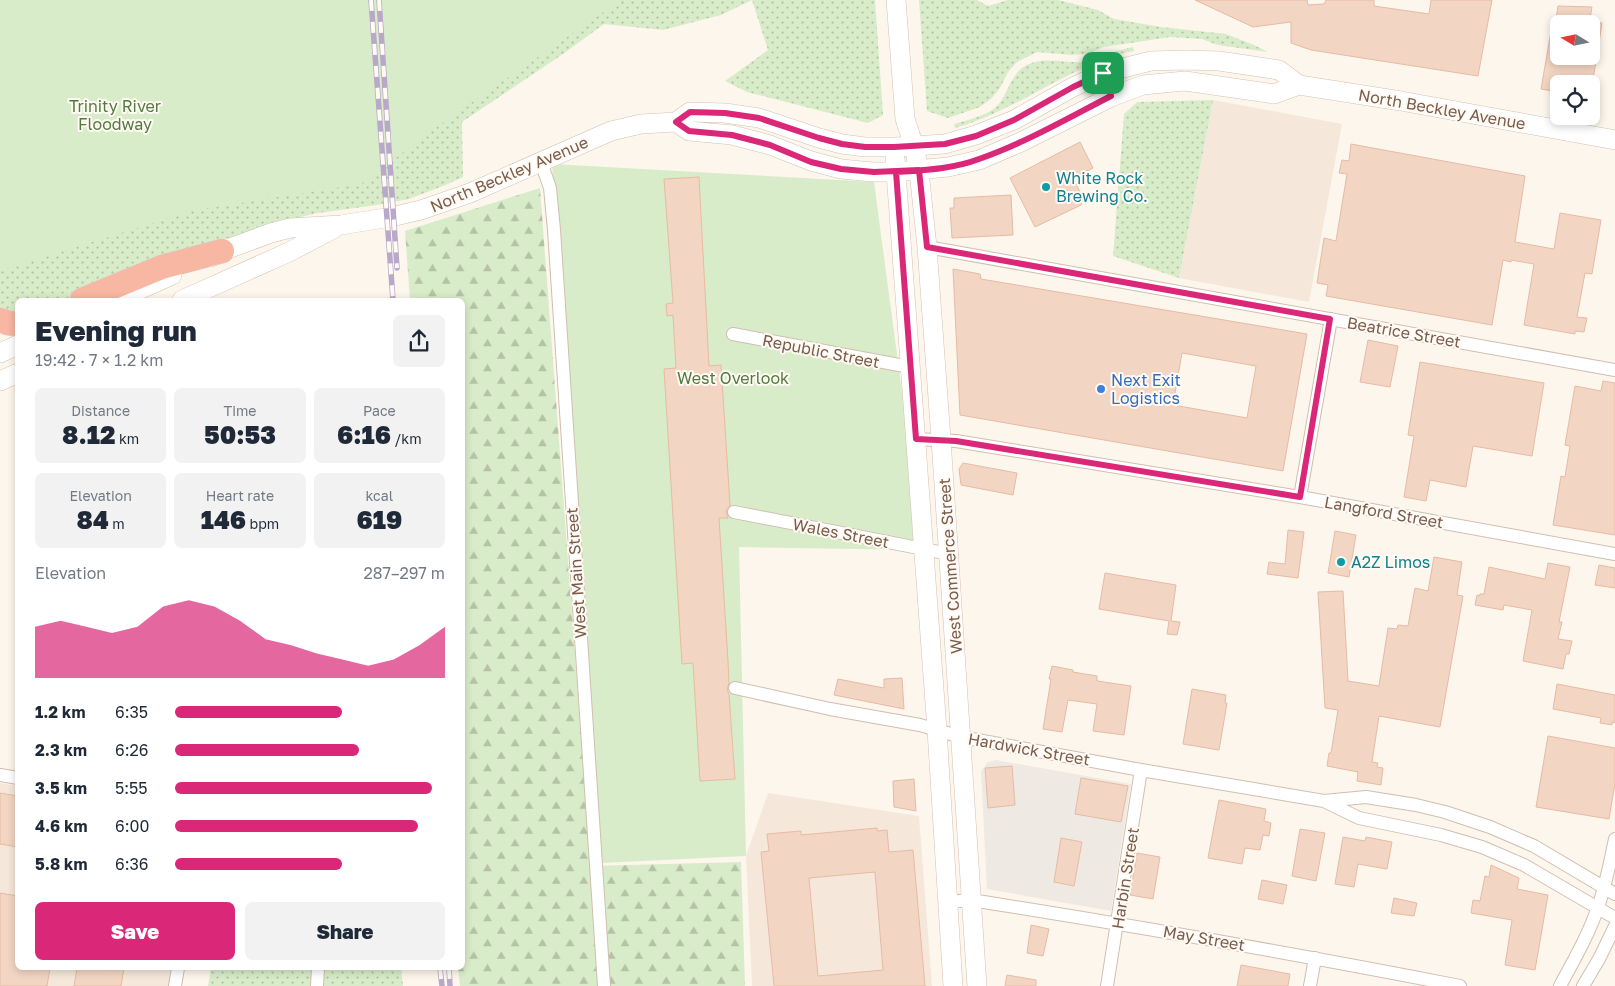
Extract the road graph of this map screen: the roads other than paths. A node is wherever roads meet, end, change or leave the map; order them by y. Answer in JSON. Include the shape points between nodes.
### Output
{"nodes":[{"id":1,"x":896,"y":1,"type":"edge"},
{"id":2,"x":1103,"y":73,"type":"junction"},
{"id":3,"x":1299,"y":85,"type":"junction"},
{"id":4,"x":1111,"y":96,"type":"junction"},
{"id":5,"x":905,"y":119,"type":"junction"},
{"id":6,"x":676,"y":122,"type":"junction"},
{"id":7,"x":1615,"y":140,"type":"edge"},
{"id":8,"x":914,"y":146,"type":"junction"},
{"id":9,"x":894,"y":147,"type":"junction"},
{"id":10,"x":541,"y":162,"type":"junction"},
{"id":11,"x":919,"y":170,"type":"junction"},
{"id":12,"x":896,"y":172,"type":"junction"},
{"id":13,"x":341,"y":225,"type":"junction"},
{"id":14,"x":927,"y":247,"type":"junction"},
{"id":15,"x":222,"y":251,"type":"junction"},
{"id":16,"x":87,"y":298,"type":"edge"},
{"id":17,"x":120,"y":298,"type":"edge"},
{"id":18,"x":186,"y":298,"type":"edge"},
{"id":19,"x":1330,"y":319,"type":"junction"},
{"id":20,"x":0,"y":320,"type":"edge"},
{"id":21,"x":15,"y":324,"type":"edge"},
{"id":22,"x":733,"y":334,"type":"dead end"},
{"id":23,"x":15,"y":346,"type":"edge"},
{"id":24,"x":0,"y":353,"type":"edge"},
{"id":25,"x":910,"y":367,"type":"junction"},
{"id":26,"x":1615,"y":370,"type":"edge"},
{"id":27,"x":15,"y":374,"type":"edge"},
{"id":28,"x":0,"y":381,"type":"edge"},
{"id":29,"x":916,"y":439,"type":"junction"},
{"id":30,"x":941,"y":439,"type":"junction"},
{"id":31,"x":1300,"y":497,"type":"junction"},
{"id":32,"x":734,"y":512,"type":"dead end"},
{"id":33,"x":923,"y":550,"type":"junction"},
{"id":34,"x":949,"y":554,"type":"junction"},
{"id":35,"x":1615,"y":554,"type":"edge"},
{"id":36,"x":735,"y":688,"type":"dead end"},
{"id":37,"x":937,"y":730,"type":"junction"},
{"id":38,"x":961,"y":737,"type":"junction"},
{"id":39,"x":1141,"y":770,"type":"junction"},
{"id":40,"x":0,"y":775,"type":"edge"},
{"id":41,"x":15,"y":778,"type":"edge"},
{"id":42,"x":1324,"y":801,"type":"junction"},
{"id":43,"x":1615,"y":839,"type":"edge"},
{"id":44,"x":1610,"y":891,"type":"edge"},
{"id":45,"x":971,"y":900,"type":"junction"},
{"id":46,"x":948,"y":902,"type":"junction"},
{"id":47,"x":1598,"y":908,"type":"junction"},
{"id":48,"x":1615,"y":918,"type":"edge"},
{"id":49,"x":1118,"y":924,"type":"junction"},
{"id":50,"x":1615,"y":926,"type":"edge"},
{"id":51,"x":1315,"y":958,"type":"junction"},
{"id":52,"x":178,"y":970,"type":"edge"},
{"id":53,"x":318,"y":970,"type":"edge"},
{"id":54,"x":175,"y":986,"type":"edge"},
{"id":55,"x":317,"y":986,"type":"edge"},
{"id":56,"x":604,"y":986,"type":"edge"},
{"id":57,"x":953,"y":986,"type":"edge"},
{"id":58,"x":977,"y":986,"type":"edge"},
{"id":59,"x":1107,"y":986,"type":"edge"},
{"id":60,"x":1310,"y":986,"type":"edge"},
{"id":61,"x":1460,"y":986,"type":"edge"},
{"id":62,"x":1560,"y":986,"type":"edge"},
{"id":63,"x":1583,"y":986,"type":"edge"}],
"edges":[{"from":1,"to":5,"type":"main road"},
{"from":2,"to":3,"type":"main road","name":"North Beckley Avenue","via":[[1151,62],[1219,61],[1279,70]]},
{"from":2,"to":4,"type":"main road"},
{"from":2,"to":8,"type":"main road","name":"North Beckley Avenue","via":[[1014,120],[976,136],[945,144]]},
{"from":3,"to":4,"type":"main road","name":"North Beckley Avenue","via":[[1274,94],[1185,81],[1143,85]]},
{"from":3,"to":7,"type":"main road","name":"North Beckley Avenue"},
{"from":4,"to":11,"type":"main road","name":"North Beckley Avenue","via":[[979,160],[948,168]]},
{"from":5,"to":8,"type":"main road","name":"West Commerce Street"},
{"from":5,"to":9,"type":"main road"},
{"from":6,"to":9,"type":"main road","name":"North Beckley Avenue","via":[[690,112],[725,113],[759,118],[842,144]]},
{"from":6,"to":10,"type":"main road","name":"North Beckley Avenue","via":[[641,124],[611,131]]},
{"from":6,"to":12,"type":"main road","name":"North Beckley Avenue","via":[[689,131],[732,135],[841,169]]},
{"from":8,"to":9,"type":"main road","name":"North Beckley Avenue"},
{"from":8,"to":11,"type":"main road","name":"West Commerce Street"},
{"from":9,"to":12,"type":"main road","name":"West Commerce Street"},
{"from":10,"to":13,"type":"main road","name":"North Beckley Avenue","via":[[421,210]]},
{"from":10,"to":56,"type":"street","name":"West Main Street","via":[[550,188],[554,230]]},
{"from":11,"to":12,"type":"main road","name":"North Beckley Avenue"},
{"from":11,"to":14,"type":"main road","name":"West Commerce Street"},
{"from":12,"to":25,"type":"main road","name":"West Commerce Street"},
{"from":13,"to":15,"type":"main road","name":"North Beckley Avenue","via":[[290,228]]},
{"from":13,"to":18,"type":"main road","name":"North Beckley Avenue"},
{"from":14,"to":19,"type":"street","name":"Beatrice Street"},
{"from":14,"to":30,"type":"main road","name":"West Commerce Street"},
{"from":15,"to":16,"type":"highway","via":[[162,267]]},
{"from":15,"to":17,"type":"main road","name":"North Beckley Avenue"},
{"from":19,"to":26,"type":"street","name":"Beatrice Street"},
{"from":19,"to":31,"type":"street"},
{"from":20,"to":21,"type":"highway"},
{"from":22,"to":25,"type":"street","name":"Republic Street"},
{"from":23,"to":24,"type":"main road"},
{"from":25,"to":29,"type":"main road","name":"West Commerce Street"},
{"from":27,"to":28,"type":"main road"},
{"from":29,"to":30,"type":"street","name":"Langford Street"},
{"from":29,"to":33,"type":"main road","name":"West Commerce Street"},
{"from":30,"to":31,"type":"street","name":"Langford Street"},
{"from":30,"to":34,"type":"main road","name":"West Commerce Street"},
{"from":31,"to":35,"type":"street","name":"Langford Street"},
{"from":32,"to":33,"type":"street","name":"Wales Street"},
{"from":33,"to":34,"type":"street","name":"Wales Street"},
{"from":33,"to":37,"type":"main road","name":"West Commerce Street"},
{"from":34,"to":38,"type":"main road","name":"West Commerce Street"},
{"from":36,"to":37,"type":"street","name":"Hardwick Street"},
{"from":37,"to":38,"type":"street","name":"Hardwick Street"},
{"from":37,"to":46,"type":"main road","name":"West Commerce Street"},
{"from":38,"to":39,"type":"street","name":"Hardwick Street"},
{"from":38,"to":45,"type":"main road","name":"West Commerce Street"},
{"from":39,"to":42,"type":"street","name":"Hardwick Street"},
{"from":39,"to":49,"type":"street","name":"Harbin Street"},
{"from":40,"to":41,"type":"street"},
{"from":42,"to":44,"type":"street","name":"Hardwick Street","via":[[1366,797],[1445,812],[1534,846]]},
{"from":42,"to":47,"type":"street","name":"Hardwick Street","via":[[1359,818],[1482,847],[1524,864]]},
{"from":43,"to":44,"type":"street"},
{"from":44,"to":47,"type":"street"},
{"from":45,"to":46,"type":"street","name":"May Street"},
{"from":45,"to":49,"type":"street","name":"May Street"},
{"from":45,"to":58,"type":"main road","name":"West Commerce Street"},
{"from":46,"to":57,"type":"main road","name":"West Commerce Street"},
{"from":47,"to":48,"type":"street","name":"Hardwick Street"},
{"from":47,"to":62,"type":"street"},
{"from":49,"to":51,"type":"street","name":"May Street"},
{"from":49,"to":59,"type":"street","name":"Harbin Street"},
{"from":50,"to":63,"type":"street"},
{"from":51,"to":60,"type":"street"},
{"from":51,"to":61,"type":"street","name":"May Street"},
{"from":52,"to":54,"type":"street"},
{"from":53,"to":55,"type":"street"}]}
